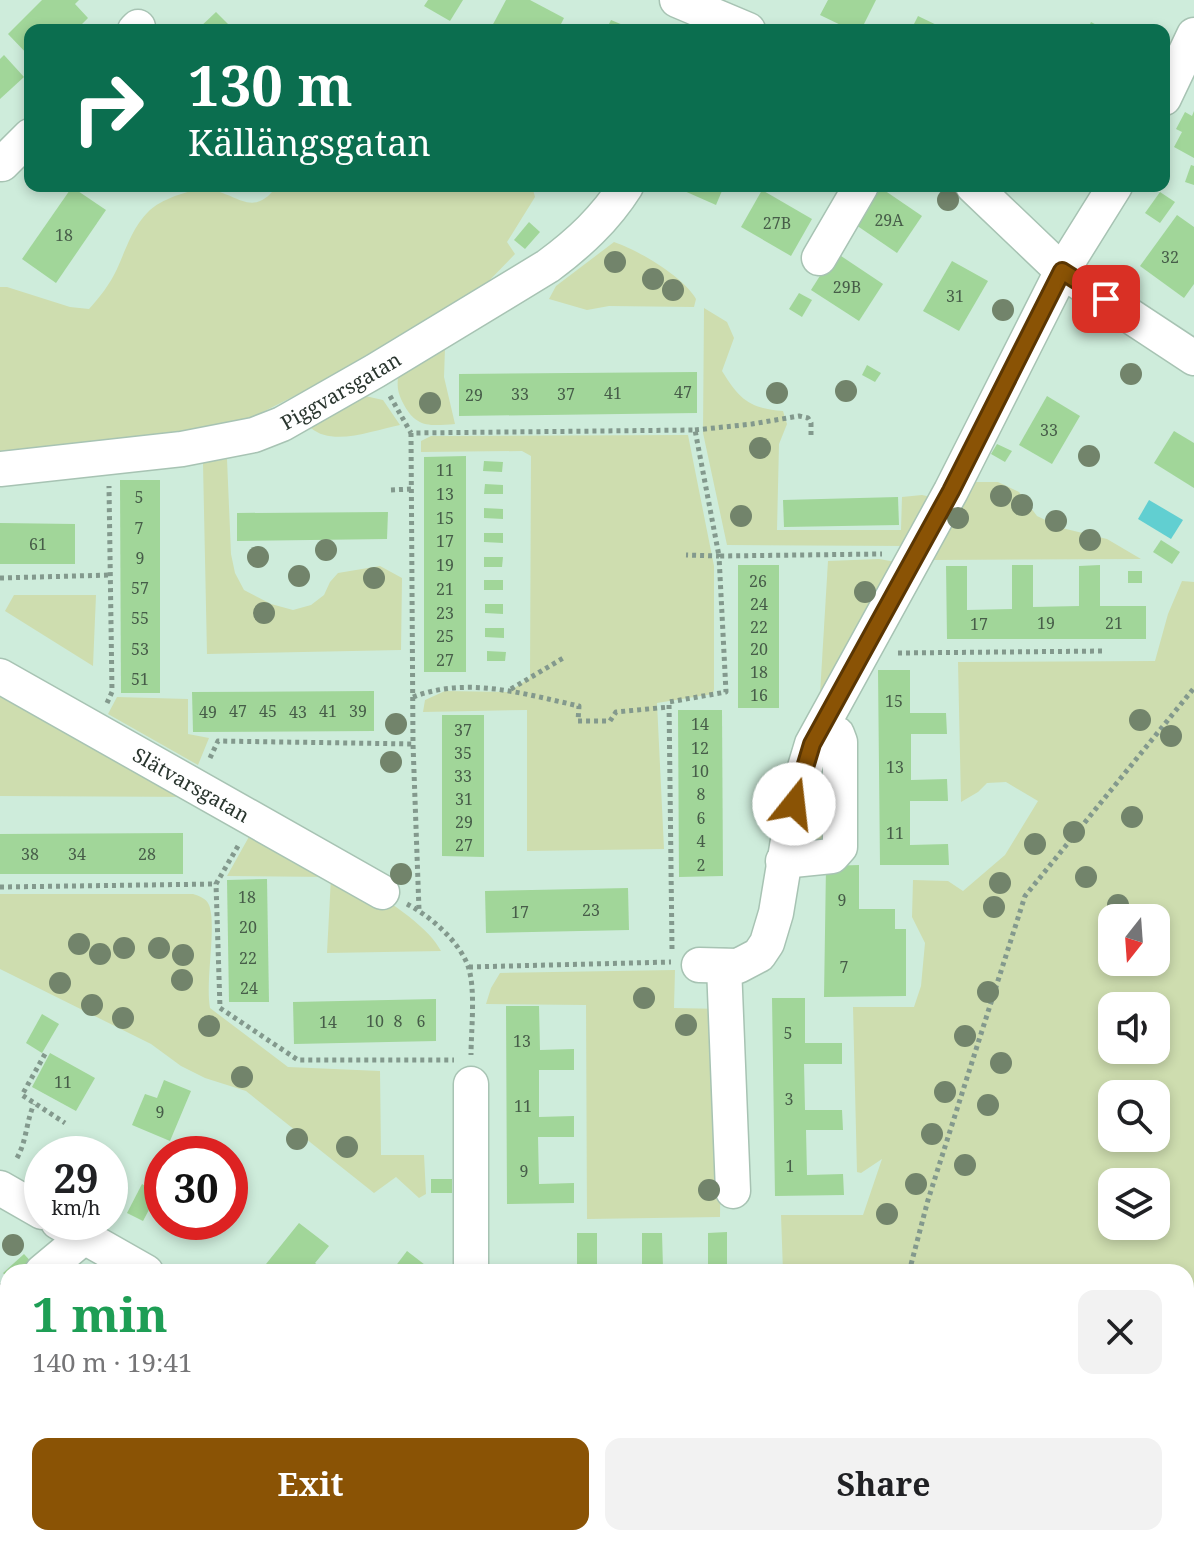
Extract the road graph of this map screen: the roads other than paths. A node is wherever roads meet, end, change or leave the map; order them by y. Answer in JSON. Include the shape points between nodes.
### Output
{"nodes":[{"id":1,"x":677,"y":0,"type":"edge"},
{"id":2,"x":705,"y":22,"type":"edge"},
{"id":3,"x":1194,"y":35,"type":"edge"},
{"id":4,"x":1179,"y":80,"type":"edge"},
{"id":5,"x":24,"y":145,"type":"edge"},
{"id":6,"x":7,"y":169,"type":"edge"},
{"id":7,"x":622,"y":192,"type":"edge"},
{"id":8,"x":858,"y":192,"type":"edge"},
{"id":9,"x":979,"y":192,"type":"edge"},
{"id":10,"x":1111,"y":192,"type":"edge"},
{"id":11,"x":819,"y":258,"type":"dead end"},
{"id":12,"x":1062,"y":271,"type":"junction"},
{"id":13,"x":1194,"y":358,"type":"edge"},
{"id":14,"x":0,"y":469,"type":"edge"},
{"id":15,"x":0,"y":676,"type":"edge"},
{"id":16,"x":819,"y":733,"type":"junction"},
{"id":17,"x":783,"y":861,"type":"junction"},
{"id":18,"x":382,"y":892,"type":"road end"},
{"id":19,"x":471,"y":1072,"type":"road end"},
{"id":20,"x":0,"y":1188,"type":"edge"},
{"id":21,"x":733,"y":1191,"type":"dead end"},
{"id":22,"x":24,"y":1202,"type":"edge"},
{"id":23,"x":64,"y":1240,"type":"edge"},
{"id":24,"x":89,"y":1240,"type":"edge"},
{"id":25,"x":48,"y":1264,"type":"edge"},
{"id":26,"x":132,"y":1264,"type":"edge"},
{"id":27,"x":471,"y":1264,"type":"edge"}],
"edges":[{"from":1,"to":2,"type":"street"},
{"from":3,"to":4,"type":"street"},
{"from":5,"to":6,"type":"street"},
{"from":7,"to":14,"type":"street","name":"Piggvarsgatan","via":[[596,226],[548,266],[282,424],[182,449]]},
{"from":8,"to":11,"type":"street"},
{"from":9,"to":12,"type":"street"},
{"from":10,"to":12,"type":"street"},
{"from":12,"to":13,"type":"street"},
{"from":12,"to":16,"type":"street","via":[[951,491]]},
{"from":15,"to":18,"type":"street","name":"Slätvarsgatan"},
{"from":16,"to":17,"type":"street","via":[[794,804]]},
{"from":16,"to":17,"type":"street","via":[[837,734],[840,742],[840,847],[832,856]]},
{"from":17,"to":21,"type":"street","via":[[776,913],[759,955],[738,966],[711,966]]},
{"from":19,"to":27,"type":"street"},
{"from":20,"to":22,"type":"street"},
{"from":23,"to":25,"type":"street"},
{"from":24,"to":26,"type":"street"}]}
